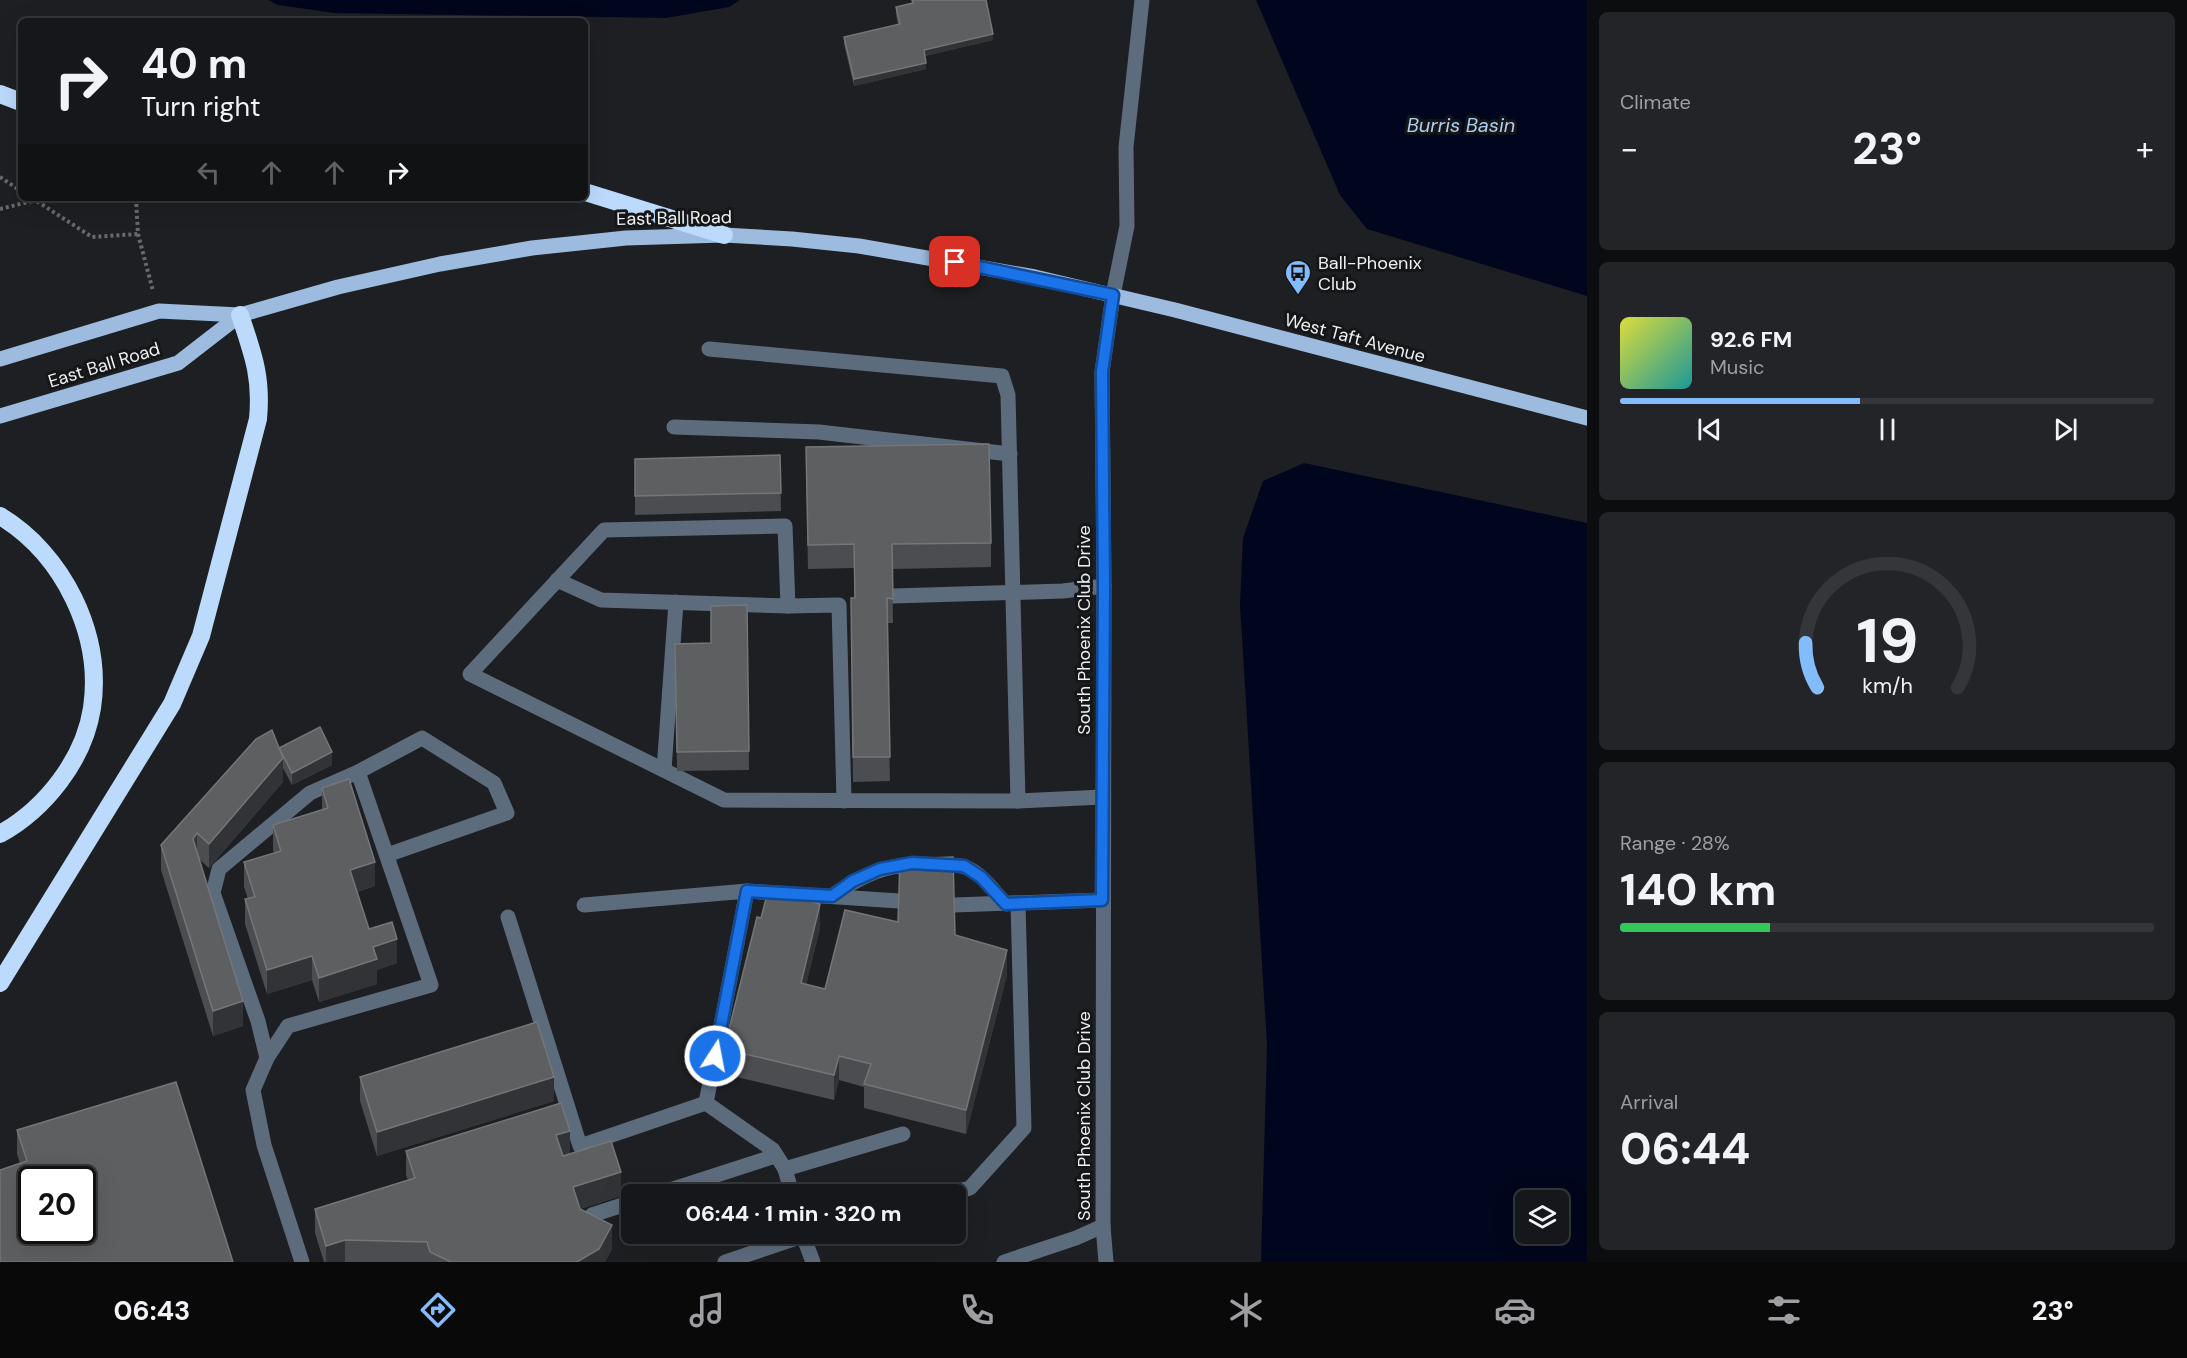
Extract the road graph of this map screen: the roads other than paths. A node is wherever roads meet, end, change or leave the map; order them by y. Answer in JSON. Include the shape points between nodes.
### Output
{"nodes":[{"id":1,"x":1142,"y":0,"type":"edge"},
{"id":2,"x":0,"y":94,"type":"edge"},
{"id":3,"x":18,"y":101,"type":"edge"},
{"id":4,"x":588,"y":193,"type":"edge"},
{"id":5,"x":724,"y":236,"type":"junction"},
{"id":6,"x":1113,"y":295,"type":"junction"},
{"id":7,"x":240,"y":315,"type":"junction"},
{"id":8,"x":710,"y":349,"type":"dead end"},
{"id":9,"x":0,"y":359,"type":"edge"},
{"id":10,"x":0,"y":416,"type":"edge"},
{"id":11,"x":1587,"y":418,"type":"edge"},
{"id":12,"x":674,"y":427,"type":"dead end"},
{"id":13,"x":1010,"y":454,"type":"junction"},
{"id":14,"x":0,"y":516,"type":"edge"},
{"id":15,"x":557,"y":580,"type":"junction"},
{"id":16,"x":1104,"y":586,"type":"junction"},
{"id":17,"x":1014,"y":593,"type":"junction"},
{"id":18,"x":893,"y":596,"type":"edge"},
{"id":19,"x":854,"y":597,"type":"edge"},
{"id":20,"x":675,"y":603,"type":"junction"},
{"id":21,"x":839,"y":605,"type":"junction"},
{"id":22,"x":788,"y":606,"type":"junction"},
{"id":23,"x":664,"y":770,"type":"junction"},
{"id":24,"x":358,"y":772,"type":"junction"},
{"id":25,"x":1103,"y":797,"type":"junction"},
{"id":26,"x":844,"y":801,"type":"junction"},
{"id":27,"x":1018,"y":801,"type":"junction"},
{"id":28,"x":0,"y":834,"type":"edge"},
{"id":29,"x":387,"y":855,"type":"junction"},
{"id":30,"x":747,"y":891,"type":"junction"},
{"id":31,"x":832,"y":896,"type":"junction"},
{"id":32,"x":1102,"y":900,"type":"junction"},
{"id":33,"x":899,"y":901,"type":"edge"},
{"id":34,"x":954,"y":904,"type":"edge"},
{"id":35,"x":1012,"y":904,"type":"junction"},
{"id":36,"x":584,"y":905,"type":"dead end"},
{"id":37,"x":508,"y":917,"type":"dead end"},
{"id":38,"x":0,"y":983,"type":"edge"},
{"id":39,"x":267,"y":1058,"type":"junction"},
{"id":40,"x":706,"y":1103,"type":"junction"},
{"id":41,"x":903,"y":1134,"type":"dead end"},
{"id":42,"x":775,"y":1156,"type":"junction"},
{"id":43,"x":785,"y":1169,"type":"junction"},
{"id":44,"x":689,"y":1184,"type":"edge"},
{"id":45,"x":789,"y":1184,"type":"edge"},
{"id":46,"x":966,"y":1189,"type":"edge"},
{"id":47,"x":621,"y":1206,"type":"edge"},
{"id":48,"x":592,"y":1215,"type":"edge"},
{"id":49,"x":1103,"y":1226,"type":"junction"},
{"id":50,"x":777,"y":1244,"type":"edge"},
{"id":51,"x":808,"y":1244,"type":"edge"},
{"id":52,"x":302,"y":1262,"type":"edge"},
{"id":53,"x":725,"y":1262,"type":"edge"},
{"id":54,"x":813,"y":1262,"type":"edge"},
{"id":55,"x":1004,"y":1262,"type":"edge"},
{"id":56,"x":1106,"y":1262,"type":"edge"}],
"edges":[{"from":1,"to":6,"type":"street","name":"South Phoenix Club Drive","via":[[1126,147],[1128,226]]},
{"from":2,"to":3,"type":"highway"},
{"from":4,"to":5,"type":"highway"},
{"from":5,"to":6,"type":"main road","name":"East Ball Road","via":[[792,238],[915,254]]},
{"from":5,"to":7,"type":"main road","name":"East Ball Road","via":[[626,238],[532,248],[361,282]]},
{"from":6,"to":11,"type":"main road","name":"West Taft Avenue"},
{"from":6,"to":16,"type":"street","name":"South Phoenix Club Drive","via":[[1102,372]]},
{"from":7,"to":9,"type":"main road","name":"East Ball Road","via":[[159,311]]},
{"from":7,"to":10,"type":"main road","name":"East Ball Road","via":[[178,363]]},
{"from":7,"to":38,"type":"highway","via":[[261,389],[258,419],[201,636],[172,704]]},
{"from":8,"to":13,"type":"street","via":[[1002,376],[1008,395]]},
{"from":12,"to":13,"type":"street","via":[[819,432]]},
{"from":13,"to":17,"type":"street"},
{"from":14,"to":28,"type":"highway","via":[[42,549],[61,572],[77,604],[91,655],[92,708],[81,745],[61,779],[40,804]]},
{"from":15,"to":20,"type":"street","via":[[601,600]]},
{"from":15,"to":22,"type":"street","via":[[604,530],[785,526]]},
{"from":15,"to":23,"type":"street","via":[[470,674]]},
{"from":16,"to":17,"type":"street"},
{"from":16,"to":25,"type":"street","name":"South Phoenix Club Drive"},
{"from":17,"to":18,"type":"street"},
{"from":17,"to":27,"type":"street"},
{"from":19,"to":21,"type":"street"},
{"from":20,"to":22,"type":"street"},
{"from":20,"to":23,"type":"street"},
{"from":21,"to":22,"type":"street"},
{"from":21,"to":26,"type":"street"},
{"from":23,"to":26,"type":"street","via":[[724,800]]},
{"from":24,"to":29,"type":"street"},
{"from":24,"to":29,"type":"street","via":[[422,738],[494,783],[507,813]]},
{"from":24,"to":39,"type":"street","via":[[309,793],[219,870],[213,893]]},
{"from":25,"to":27,"type":"street"},
{"from":25,"to":32,"type":"street","name":"South Phoenix Club Drive"},
{"from":26,"to":27,"type":"street"},
{"from":29,"to":39,"type":"street","via":[[431,985],[288,1026]]},
{"from":30,"to":31,"type":"street"},
{"from":30,"to":36,"type":"street"},
{"from":30,"to":40,"type":"street"},
{"from":31,"to":33,"type":"street"},
{"from":31,"to":35,"type":"street","via":[[880,869],[912,863],[964,866]]},
{"from":32,"to":35,"type":"street"},
{"from":32,"to":49,"type":"street","name":"South Phoenix Club Drive"},
{"from":34,"to":35,"type":"street"},
{"from":35,"to":46,"type":"street","via":[[1024,1128]]},
{"from":37,"to":40,"type":"street","via":[[580,1146]]},
{"from":39,"to":52,"type":"street","via":[[253,1090],[264,1144]]},
{"from":40,"to":42,"type":"street","via":[[773,1150]]},
{"from":41,"to":43,"type":"street"},
{"from":42,"to":43,"type":"street"},
{"from":42,"to":44,"type":"street"},
{"from":43,"to":45,"type":"street"},
{"from":47,"to":48,"type":"street"},
{"from":49,"to":55,"type":"street"},
{"from":49,"to":56,"type":"street","name":"South Phoenix Club Drive"},
{"from":50,"to":53,"type":"street"},
{"from":51,"to":54,"type":"street"}]}
